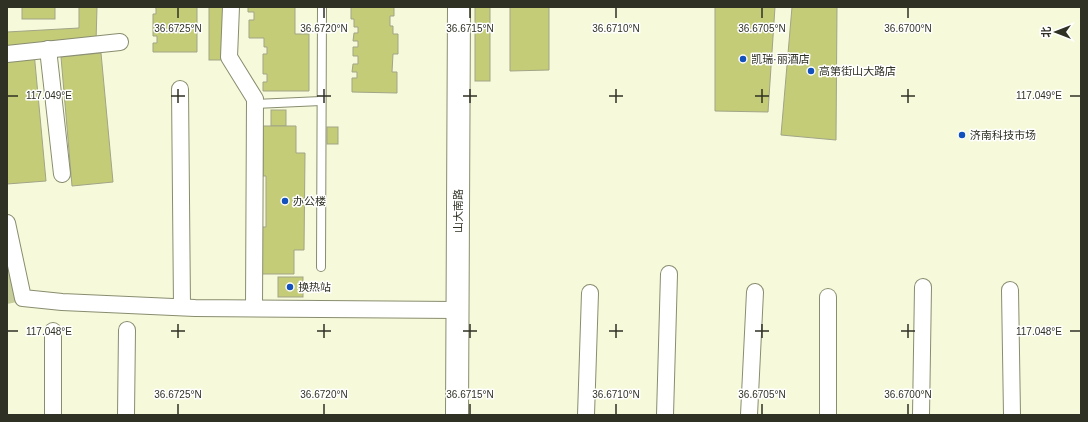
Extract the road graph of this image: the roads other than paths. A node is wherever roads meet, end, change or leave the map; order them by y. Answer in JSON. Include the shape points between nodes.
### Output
{"nodes":[{"id":1,"x":231,"y":7,"type":"edge"},
{"id":2,"x":322,"y":7,"type":"edge"},
{"id":3,"x":459,"y":7,"type":"edge"},
{"id":4,"x":120,"y":42,"type":"dead end"},
{"id":5,"x":48,"y":49,"type":"junction"},
{"id":6,"x":7,"y":54,"type":"edge"},
{"id":7,"x":180,"y":89,"type":"dead end"},
{"id":8,"x":322,"y":101,"type":"junction"},
{"id":9,"x":255,"y":104,"type":"junction"},
{"id":10,"x":62,"y":174,"type":"dead end"},
{"id":11,"x":7,"y":223,"type":"edge"},
{"id":12,"x":321,"y":267,"type":"dead end"},
{"id":13,"x":669,"y":274,"type":"dead end"},
{"id":14,"x":923,"y":287,"type":"dead end"},
{"id":15,"x":1010,"y":290,"type":"dead end"},
{"id":16,"x":755,"y":292,"type":"dead end"},
{"id":17,"x":590,"y":293,"type":"dead end"},
{"id":18,"x":828,"y":297,"type":"dead end"},
{"id":19,"x":182,"y":307,"type":"junction"},
{"id":20,"x":254,"y":308,"type":"junction"},
{"id":21,"x":457,"y":310,"type":"junction"},
{"id":22,"x":127,"y":330,"type":"dead end"},
{"id":23,"x":53,"y":331,"type":"dead end"},
{"id":24,"x":53,"y":415,"type":"edge"},
{"id":25,"x":126,"y":415,"type":"edge"},
{"id":26,"x":457,"y":415,"type":"edge"},
{"id":27,"x":586,"y":415,"type":"edge"},
{"id":28,"x":665,"y":415,"type":"edge"},
{"id":29,"x":749,"y":415,"type":"edge"},
{"id":30,"x":828,"y":415,"type":"edge"},
{"id":31,"x":921,"y":415,"type":"edge"},
{"id":32,"x":1012,"y":415,"type":"edge"}],
"edges":[{"from":1,"to":9,"type":"street","via":[[229,57],[255,99]]},
{"from":2,"to":8,"type":"lane"},
{"from":3,"to":21,"type":"main road","name":"山大南路"},
{"from":4,"to":5,"type":"street"},
{"from":5,"to":6,"type":"street"},
{"from":5,"to":10,"type":"street"},
{"from":7,"to":19,"type":"street"},
{"from":8,"to":9,"type":"lane"},
{"from":8,"to":12,"type":"lane"},
{"from":9,"to":20,"type":"street"},
{"from":11,"to":19,"type":"street","via":[[23,298]]},
{"from":13,"to":28,"type":"street"},
{"from":14,"to":31,"type":"street"},
{"from":15,"to":32,"type":"street"},
{"from":16,"to":29,"type":"street"},
{"from":17,"to":27,"type":"street"},
{"from":18,"to":30,"type":"street"},
{"from":19,"to":20,"type":"street"},
{"from":20,"to":21,"type":"street"},
{"from":21,"to":26,"type":"main road","name":"山大南路"},
{"from":22,"to":25,"type":"street"},
{"from":23,"to":24,"type":"street"}]}
